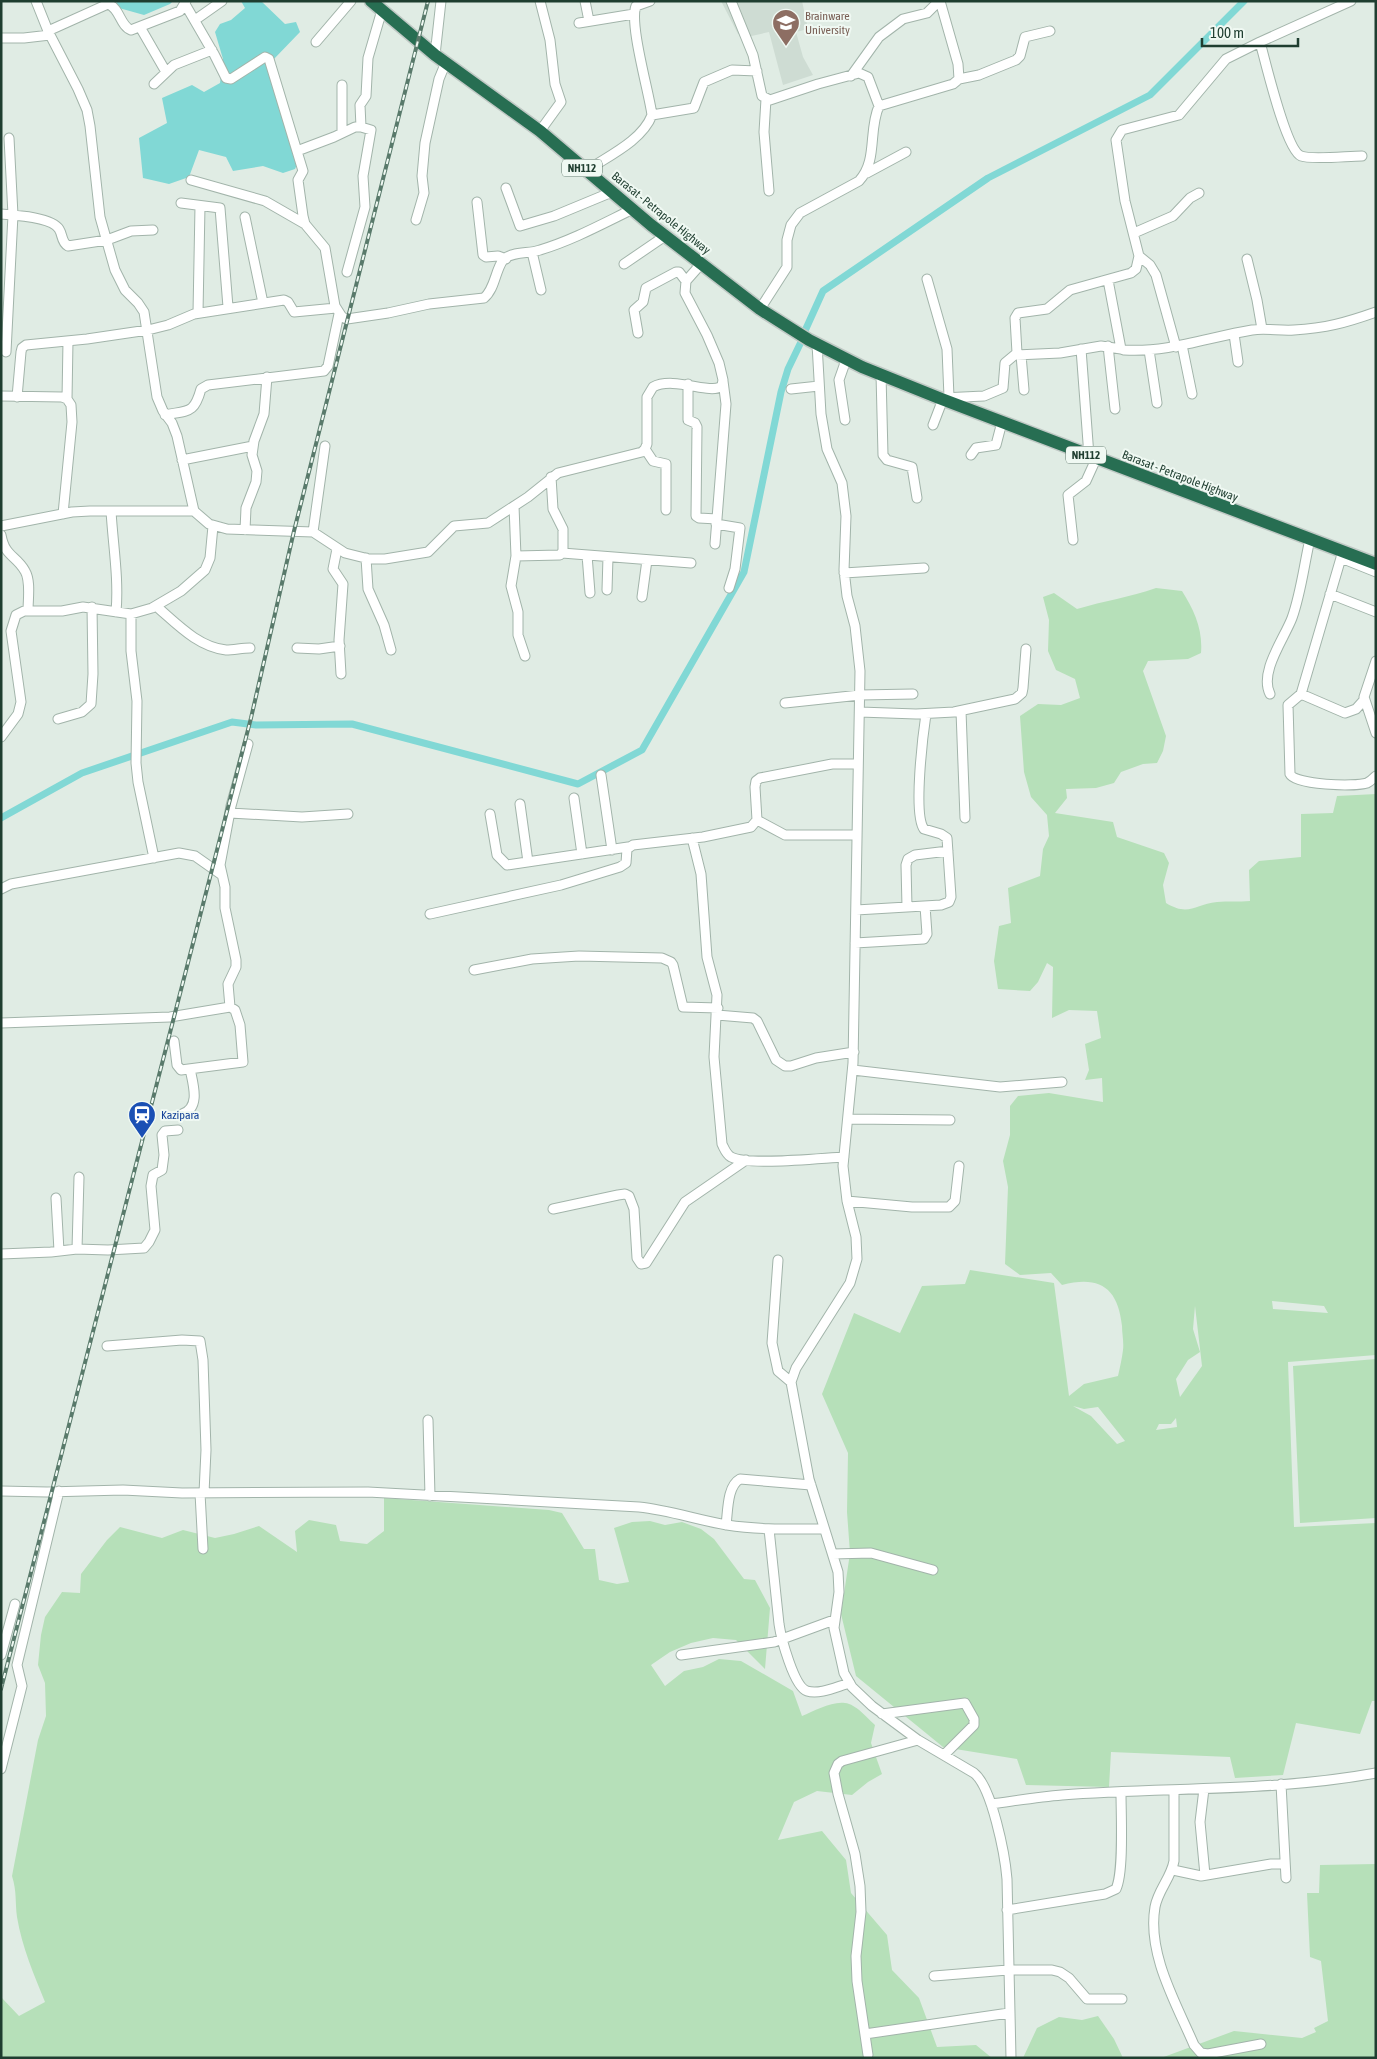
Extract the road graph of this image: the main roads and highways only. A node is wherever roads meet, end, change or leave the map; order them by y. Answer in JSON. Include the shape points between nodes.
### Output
{"nodes":[{"id":1,"x":377,"y":5,"type":"edge"},
{"id":2,"x":1376,"y":564,"type":"edge"}],
"edges":[{"from":1,"to":2,"type":"highway","name":"Barasat - Petrapole Highway","number":"NH112","via":[[440,58],[540,131],[701,264],[795,332],[846,360],[881,374],[1310,539],[1342,555]]}]}
